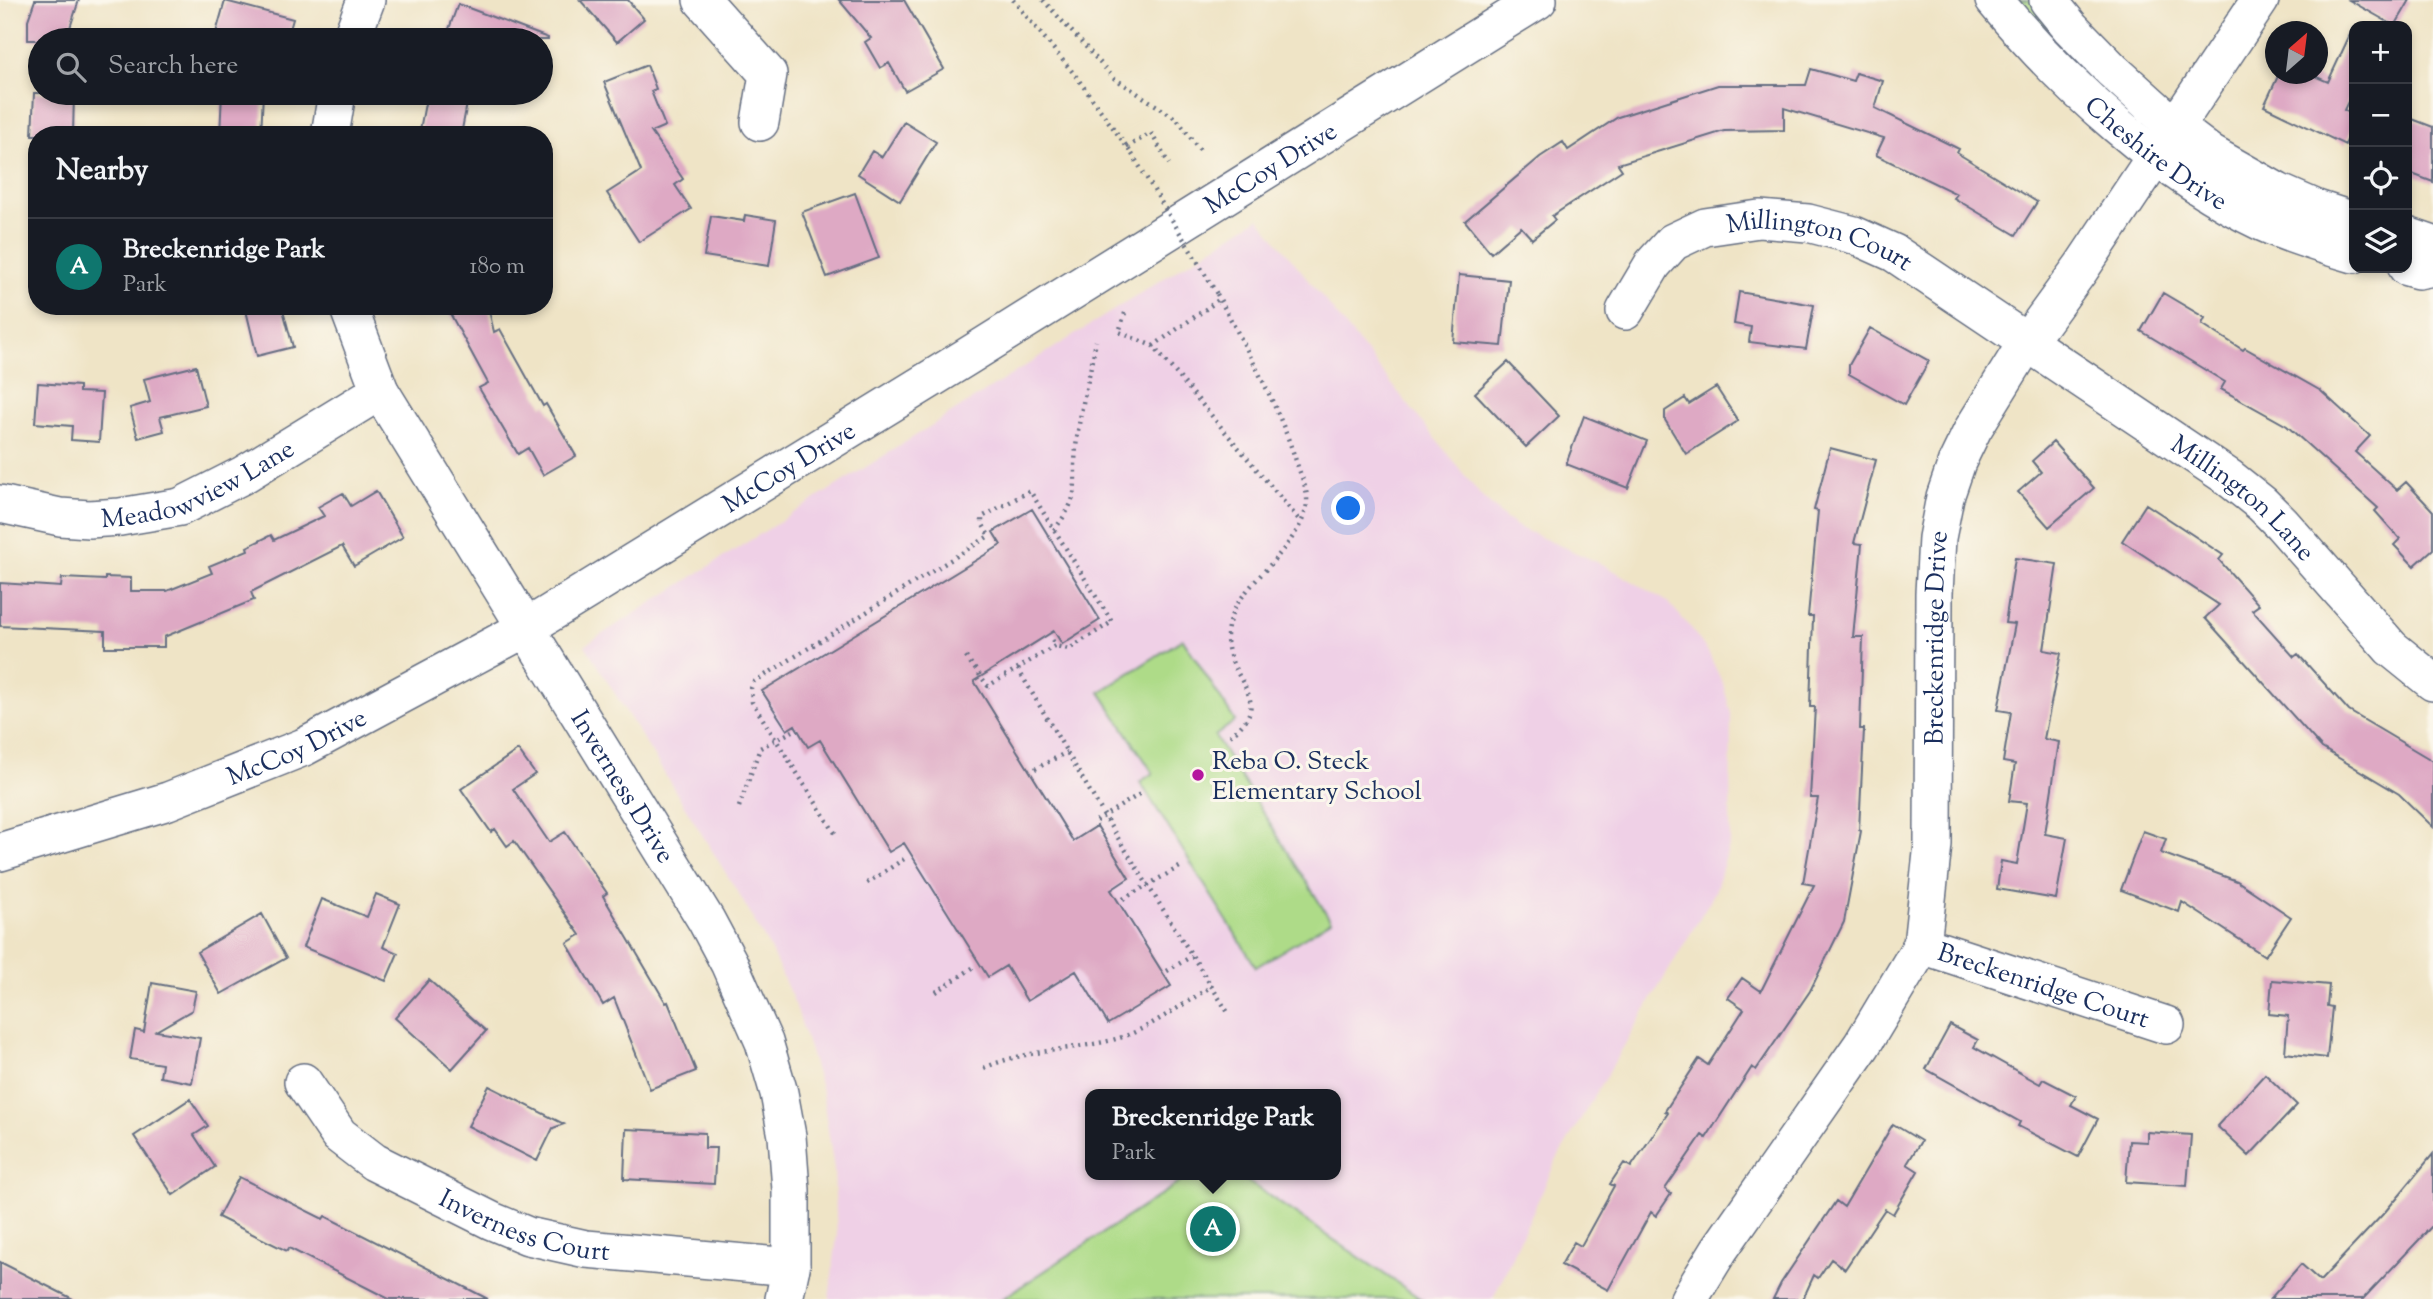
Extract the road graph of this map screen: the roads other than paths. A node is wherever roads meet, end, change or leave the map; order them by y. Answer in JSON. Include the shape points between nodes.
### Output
{"nodes":[{"id":1,"x":366,"y":0,"type":"edge"},
{"id":2,"x":702,"y":0,"type":"edge"},
{"id":3,"x":1538,"y":0,"type":"edge"},
{"id":4,"x":1994,"y":0,"type":"edge"},
{"id":5,"x":2048,"y":0,"type":"edge"},
{"id":6,"x":2260,"y":0,"type":"edge"},
{"id":7,"x":356,"y":28,"type":"edge"},
{"id":8,"x":335,"y":105,"type":"edge"},
{"id":9,"x":760,"y":122,"type":"dead end"},
{"id":10,"x":332,"y":126,"type":"edge"},
{"id":11,"x":2165,"y":141,"type":"junction"},
{"id":12,"x":2349,"y":219,"type":"edge"},
{"id":13,"x":2412,"y":238,"type":"edge"},
{"id":14,"x":2433,"y":245,"type":"edge"},
{"id":15,"x":2349,"y":253,"type":"edge"},
{"id":16,"x":2433,"y":267,"type":"edge"},
{"id":17,"x":2412,"y":268,"type":"edge"},
{"id":18,"x":1625,"y":311,"type":"dead end"},
{"id":19,"x":351,"y":315,"type":"edge"},
{"id":20,"x":2027,"y":342,"type":"junction"},
{"id":21,"x":380,"y":391,"type":"junction"},
{"id":22,"x":0,"y":504,"type":"edge"},
{"id":23,"x":526,"y":628,"type":"junction"},
{"id":24,"x":2433,"y":682,"type":"edge"},
{"id":25,"x":0,"y":852,"type":"edge"},
{"id":26,"x":1922,"y":945,"type":"junction"},
{"id":27,"x":2166,"y":1026,"type":"dead end"},
{"id":28,"x":303,"y":1082,"type":"dead end"},
{"id":29,"x":788,"y":1283,"type":"edge"},
{"id":30,"x":1689,"y":1299,"type":"edge"}],
"edges":[{"from":1,"to":7,"type":"street"},
{"from":2,"to":9,"type":"street","via":[[768,74]]},
{"from":3,"to":23,"type":"street","name":"McCoy Drive"},
{"from":4,"to":11,"type":"street","name":"Cheshire Drive","via":[[2084,96]]},
{"from":5,"to":11,"type":"street","name":"Cheshire Drive","via":[[2112,70]]},
{"from":6,"to":11,"type":"street","name":"Breckenridge Drive"},
{"from":8,"to":10,"type":"street"},
{"from":11,"to":12,"type":"street","name":"Cheshire Drive"},
{"from":11,"to":15,"type":"street","name":"Cheshire Drive","via":[[2225,202],[2262,222]]},
{"from":11,"to":20,"type":"street","name":"Breckenridge Drive"},
{"from":13,"to":14,"type":"street"},
{"from":16,"to":17,"type":"street"},
{"from":18,"to":20,"type":"street","name":"Millington Court","via":[[1653,264],[1674,242],[1705,227],[1759,219],[1808,223],[1854,235],[1894,253]]},
{"from":19,"to":21,"type":"street","name":"Inverness Drive"},
{"from":20,"to":24,"type":"street","name":"Millington Lane","via":[[2262,504],[2391,648]]},
{"from":20,"to":26,"type":"street","name":"Breckenridge Drive","via":[[1957,462],[1937,538],[1933,844]]},
{"from":21,"to":22,"type":"street","name":"Meadowview Lane","via":[[243,475],[180,507],[89,519]]},
{"from":21,"to":23,"type":"street","name":"Inverness Drive"},
{"from":23,"to":25,"type":"street","name":"McCoy Drive","via":[[304,747],[168,801]]},
{"from":23,"to":29,"type":"street","name":"Inverness Drive","via":[[706,920],[764,1042],[787,1136],[791,1190]]},
{"from":26,"to":27,"type":"street","name":"Breckenridge Court"},
{"from":26,"to":30,"type":"street","name":"Breckenridge Drive","via":[[1862,1045]]},
{"from":28,"to":29,"type":"street","name":"Inverness Court","via":[[339,1135],[374,1162],[492,1222],[528,1236],[586,1249]]}]}
